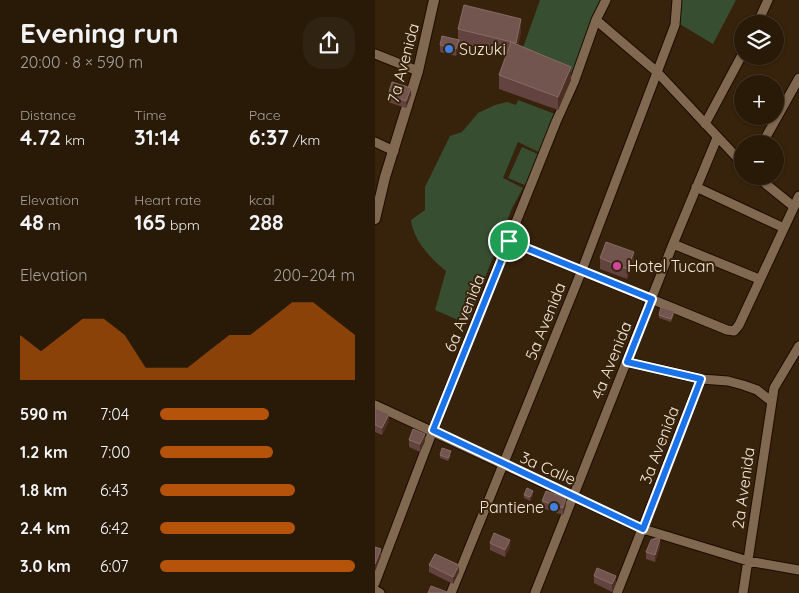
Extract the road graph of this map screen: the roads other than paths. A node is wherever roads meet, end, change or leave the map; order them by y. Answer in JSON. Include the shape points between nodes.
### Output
{"nodes":[{"id":1,"x":434,"y":0,"type":"edge"},
{"id":2,"x":605,"y":0,"type":"edge"},
{"id":3,"x":677,"y":0,"type":"edge"},
{"id":4,"x":768,"y":0,"type":"edge"},
{"id":5,"x":761,"y":15,"type":"edge"},
{"id":6,"x":596,"y":20,"type":"junction"},
{"id":7,"x":375,"y":54,"type":"edge"},
{"id":8,"x":737,"y":65,"type":"edge"},
{"id":9,"x":418,"y":71,"type":"junction"},
{"id":10,"x":657,"y":72,"type":"junction"},
{"id":11,"x":799,"y":78,"type":"edge"},
{"id":12,"x":705,"y":124,"type":"junction"},
{"id":13,"x":767,"y":135,"type":"edge"},
{"id":14,"x":717,"y":138,"type":"junction"},
{"id":15,"x":375,"y":142,"type":"edge"},
{"id":16,"x":394,"y":151,"type":"junction"},
{"id":17,"x":734,"y":155,"type":"edge"},
{"id":18,"x":767,"y":185,"type":"edge"},
{"id":19,"x":696,"y":187,"type":"junction"},
{"id":20,"x":799,"y":196,"type":"edge"},
{"id":21,"x":793,"y":206,"type":"junction"},
{"id":22,"x":375,"y":219,"type":"edge"},
{"id":23,"x":784,"y":228,"type":"junction"},
{"id":24,"x":509,"y":241,"type":"junction"},
{"id":25,"x":673,"y":244,"type":"junction"},
{"id":26,"x":582,"y":270,"type":"junction"},
{"id":27,"x":759,"y":279,"type":"junction"},
{"id":28,"x":652,"y":299,"type":"junction"},
{"id":29,"x":799,"y":346,"type":"edge"},
{"id":30,"x":627,"y":362,"type":"junction"},
{"id":31,"x":701,"y":379,"type":"junction"},
{"id":32,"x":771,"y":401,"type":"junction"},
{"id":33,"x":375,"y":405,"type":"edge"},
{"id":34,"x":433,"y":430,"type":"junction"},
{"id":35,"x":504,"y":464,"type":"junction"},
{"id":36,"x":574,"y":496,"type":"junction"},
{"id":37,"x":643,"y":529,"type":"junction"},
{"id":38,"x":749,"y":561,"type":"junction"},
{"id":39,"x":799,"y":570,"type":"edge"},
{"id":40,"x":375,"y":584,"type":"edge"},
{"id":41,"x":375,"y":590,"type":"edge"},
{"id":42,"x":380,"y":593,"type":"edge"},
{"id":43,"x":451,"y":593,"type":"edge"},
{"id":44,"x":535,"y":593,"type":"edge"},
{"id":45,"x":617,"y":593,"type":"edge"},
{"id":46,"x":743,"y":593,"type":"edge"}],
"edges":[{"from":1,"to":9,"type":"street","name":"7a Avenida"},
{"from":2,"to":6,"type":"street","name":"6a Avenida"},
{"from":3,"to":10,"type":"street","name":"5a Avenida","via":[[675,25]]},
{"from":4,"to":5,"type":"street"},
{"from":6,"to":10,"type":"street"},
{"from":6,"to":24,"type":"street","name":"6a Avenida"},
{"from":7,"to":9,"type":"street"},
{"from":8,"to":12,"type":"street"},
{"from":9,"to":16,"type":"street","name":"7a Avenida"},
{"from":10,"to":12,"type":"street"},
{"from":10,"to":26,"type":"street","name":"5a Avenida"},
{"from":11,"to":13,"type":"street"},
{"from":12,"to":14,"type":"street"},
{"from":14,"to":17,"type":"street"},
{"from":14,"to":19,"type":"street","name":"4a Avenida"},
{"from":15,"to":16,"type":"street"},
{"from":16,"to":22,"type":"street","name":"7a Avenida"},
{"from":18,"to":21,"type":"street"},
{"from":19,"to":23,"type":"street"},
{"from":19,"to":25,"type":"street","name":"4a Avenida"},
{"from":20,"to":21,"type":"street"},
{"from":21,"to":23,"type":"street"},
{"from":23,"to":27,"type":"street"},
{"from":24,"to":26,"type":"street"},
{"from":24,"to":34,"type":"street","name":"6a Avenida"},
{"from":25,"to":27,"type":"street"},
{"from":25,"to":28,"type":"street","name":"4a Avenida"},
{"from":26,"to":28,"type":"street"},
{"from":26,"to":35,"type":"street","name":"5a Avenida"},
{"from":27,"to":28,"type":"street","via":[[734,331]]},
{"from":28,"to":30,"type":"street","name":"4a Avenida"},
{"from":29,"to":32,"type":"street","name":"2a Avenida","via":[[774,388]]},
{"from":30,"to":31,"type":"street"},
{"from":30,"to":36,"type":"street","name":"4a Avenida"},
{"from":31,"to":32,"type":"street","via":[[743,384]]},
{"from":31,"to":37,"type":"street","name":"3a Avenida"},
{"from":32,"to":38,"type":"street","name":"2a Avenida"},
{"from":33,"to":34,"type":"street","name":"3a Calle"},
{"from":34,"to":35,"type":"street","name":"3a Calle"},
{"from":34,"to":40,"type":"street","name":"6a Avenida"},
{"from":35,"to":36,"type":"street","name":"3a Calle"},
{"from":35,"to":43,"type":"street","name":"5a Avenida"},
{"from":36,"to":37,"type":"street","name":"3a Calle"},
{"from":36,"to":44,"type":"street","name":"4a Avenida"},
{"from":37,"to":38,"type":"street","name":"3a Calle"},
{"from":37,"to":45,"type":"street","name":"3a Avenida"},
{"from":38,"to":39,"type":"street","name":"3a Calle"},
{"from":38,"to":46,"type":"street","name":"2a Avenida"},
{"from":41,"to":42,"type":"street"}]}
